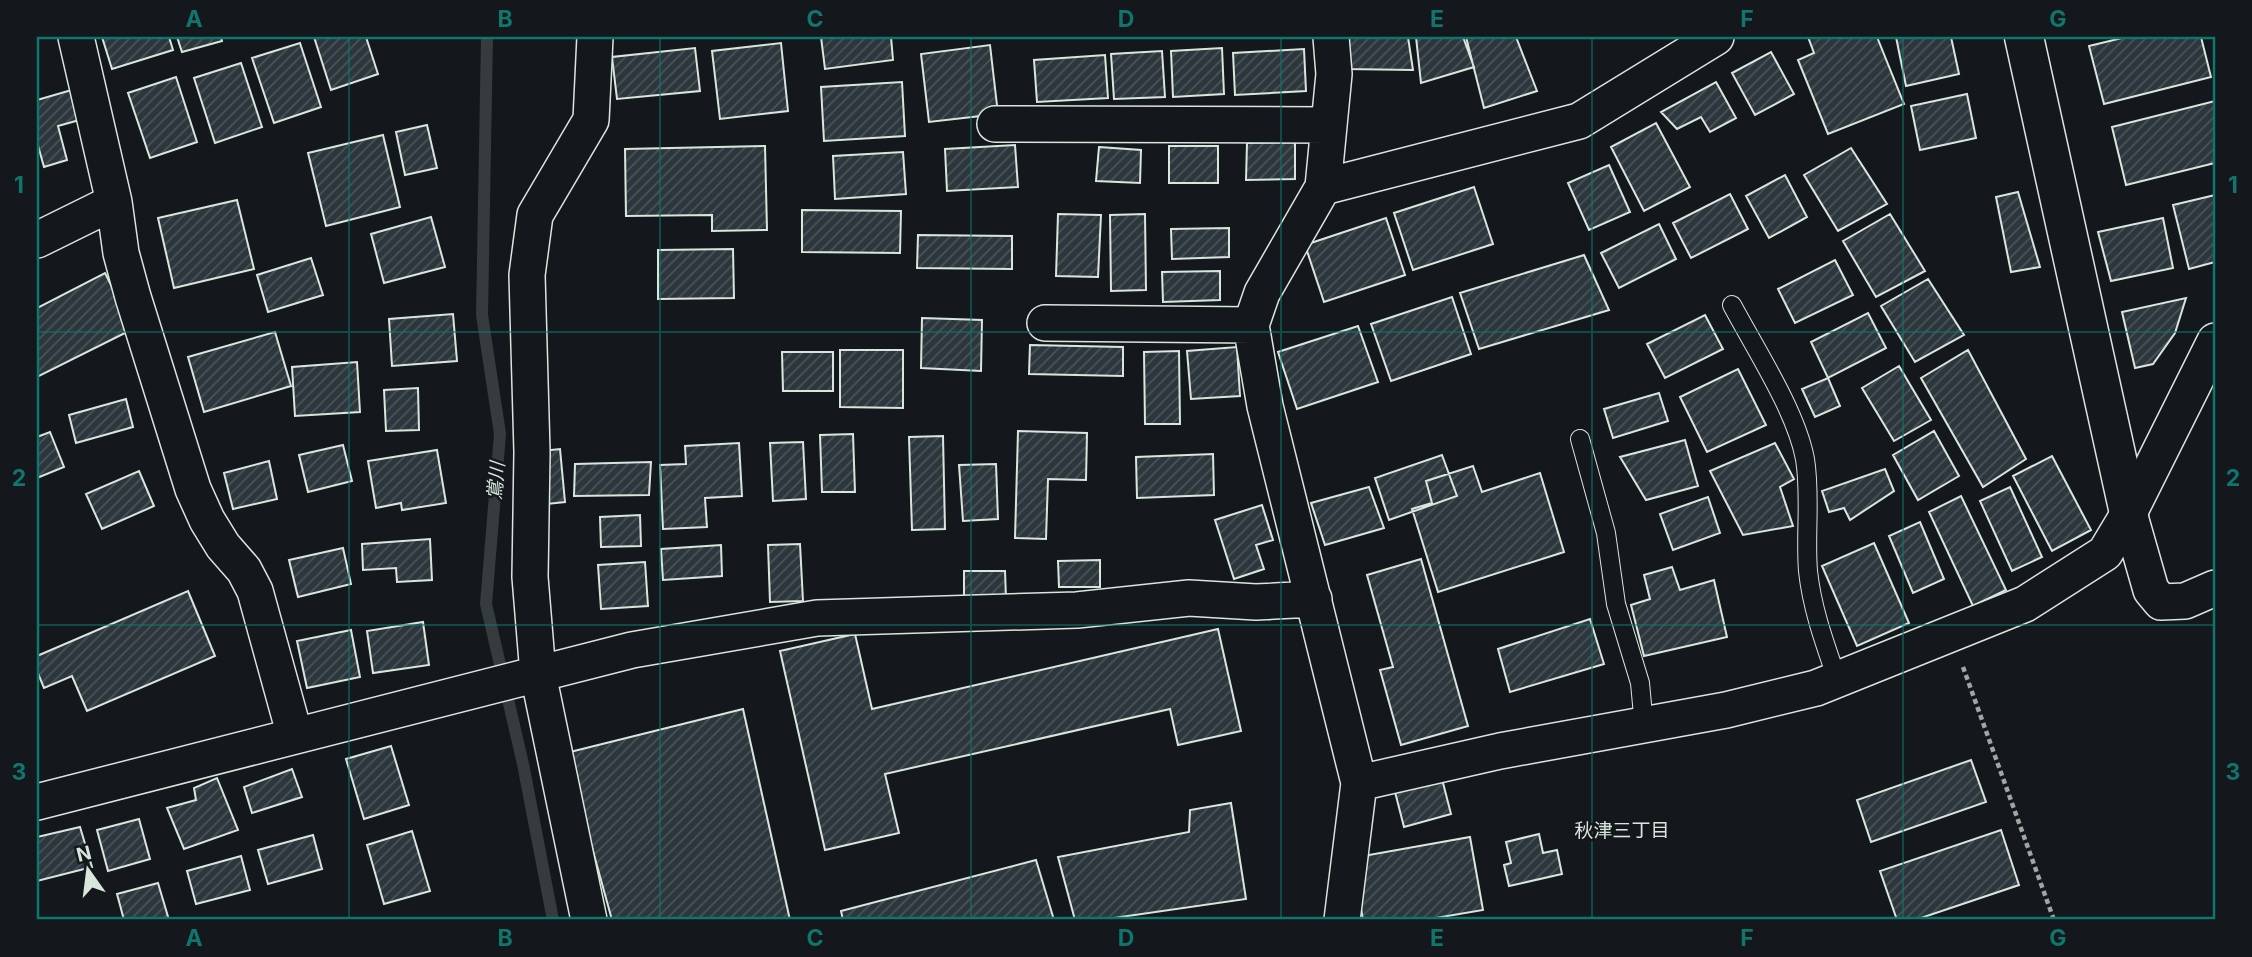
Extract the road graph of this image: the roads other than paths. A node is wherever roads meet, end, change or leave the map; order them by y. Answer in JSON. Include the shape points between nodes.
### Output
{"nodes":[{"id":1,"x":76,"y":37,"type":"edge"},
{"id":2,"x":595,"y":37,"type":"edge"},
{"id":3,"x":1331,"y":37,"type":"edge"},
{"id":4,"x":1716,"y":37,"type":"edge"},
{"id":5,"x":2024,"y":37,"type":"edge"},
{"id":6,"x":995,"y":124,"type":"dead end"},
{"id":7,"x":1329,"y":125,"type":"junction"},
{"id":8,"x":1323,"y":187,"type":"junction"},
{"id":9,"x":114,"y":202,"type":"junction"},
{"id":10,"x":37,"y":240,"type":"edge"},
{"id":11,"x":1732,"y":305,"type":"dead end"},
{"id":12,"x":1045,"y":323,"type":"dead end"},
{"id":13,"x":1251,"y":325,"type":"junction"},
{"id":14,"x":2215,"y":341,"type":"edge"},
{"id":15,"x":1580,"y":439,"type":"dead end"},
{"id":16,"x":2129,"y":513,"type":"junction"},
{"id":17,"x":2215,"y":588,"type":"edge"},
{"id":18,"x":1314,"y":599,"type":"junction"},
{"id":19,"x":533,"y":675,"type":"junction"},
{"id":20,"x":1838,"y":679,"type":"junction"},
{"id":21,"x":1644,"y":726,"type":"junction"},
{"id":22,"x":295,"y":736,"type":"junction"},
{"id":23,"x":1359,"y":783,"type":"junction"},
{"id":24,"x":37,"y":802,"type":"edge"},
{"id":25,"x":589,"y":920,"type":"edge"},
{"id":26,"x":1342,"y":920,"type":"edge"}],
"edges":[{"from":1,"to":9,"type":"street"},
{"from":2,"to":19,"type":"street","via":[[591,120],[535,215],[527,275]]},
{"from":3,"to":7,"type":"street","via":[[1334,74]]},
{"from":4,"to":8,"type":"street","via":[[1579,121]]},
{"from":5,"to":16,"type":"street"},
{"from":6,"to":7,"type":"street"},
{"from":7,"to":8,"type":"street"},
{"from":8,"to":13,"type":"street","via":[[1262,293]]},
{"from":9,"to":10,"type":"street"},
{"from":9,"to":22,"type":"street","via":[[133,297],[193,489],[207,520],[255,591]]},
{"from":11,"to":20,"type":"lane","via":[[1798,433],[1805,461],[1812,597]]},
{"from":12,"to":13,"type":"street"},
{"from":13,"to":18,"type":"street","via":[[1265,406]]},
{"from":14,"to":16,"type":"street"},
{"from":15,"to":21,"type":"lane","via":[[1606,533],[1616,604],[1640,682]]},
{"from":16,"to":17,"type":"street","via":[[2151,590],[2161,602],[2185,601]]},
{"from":16,"to":20,"type":"street","via":[[2105,553],[2025,604]]},
{"from":18,"to":19,"type":"street","via":[[1189,598],[1077,610],[817,618],[632,650]]},
{"from":18,"to":23,"type":"street"},
{"from":19,"to":22,"type":"street"},
{"from":19,"to":25,"type":"street"},
{"from":20,"to":21,"type":"street","via":[[1726,710]]},
{"from":21,"to":23,"type":"street","via":[[1500,751]]},
{"from":22,"to":24,"type":"street"},
{"from":23,"to":26,"type":"street"}]}
